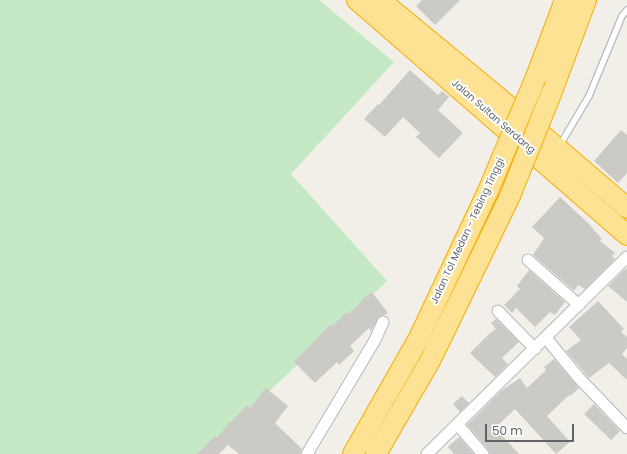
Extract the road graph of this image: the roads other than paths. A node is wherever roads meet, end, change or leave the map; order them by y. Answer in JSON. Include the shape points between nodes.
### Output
{"nodes":[{"id":1,"x":357,"y":0,"type":"edge"},
{"id":2,"x":380,"y":0,"type":"edge"},
{"id":3,"x":565,"y":0,"type":"edge"},
{"id":4,"x":586,"y":0,"type":"edge"},
{"id":5,"x":627,"y":10,"type":"edge"},
{"id":6,"x":402,"y":28,"type":"junction"},
{"id":7,"x":558,"y":149,"type":"junction"},
{"id":8,"x":624,"y":200,"type":"edge"},
{"id":9,"x":627,"y":235,"type":"edge"},
{"id":10,"x":627,"y":257,"type":"edge"},
{"id":11,"x":528,"y":260,"type":"dead end"},
{"id":12,"x":579,"y":305,"type":"junction"},
{"id":13,"x":498,"y":311,"type":"dead end"},
{"id":14,"x":383,"y":322,"type":"dead end"},
{"id":15,"x":546,"y":338,"type":"junction"},
{"id":16,"x":535,"y":349,"type":"junction"},
{"id":17,"x":458,"y":425,"type":"junction"},
{"id":18,"x":627,"y":428,"type":"edge"},
{"id":19,"x":307,"y":454,"type":"edge"},
{"id":20,"x":353,"y":454,"type":"edge"},
{"id":21,"x":376,"y":454,"type":"edge"},
{"id":22,"x":427,"y":454,"type":"edge"},
{"id":23,"x":483,"y":454,"type":"edge"}],
"edges":[{"from":1,"to":6,"type":"highway","name":"Jalan Sultan Serdang"},
{"from":2,"to":6,"type":"highway","name":"Jalan Sultan Serdang"},
{"from":3,"to":20,"type":"highway","name":"Jalan Tol Medan - Tebing Tinggi","bridge":true,"via":[[488,192],[419,338]]},
{"from":4,"to":21,"type":"highway","bridge":true,"via":[[552,94],[510,196],[431,359]]},
{"from":5,"to":7,"type":"lane","via":[[622,16],[588,96]]},
{"from":6,"to":7,"type":"highway","name":"Jalan Sultan Serdang","via":[[499,98]]},
{"from":6,"to":9,"type":"highway","name":"Jalan Sultan Serdang"},
{"from":7,"to":8,"type":"highway","name":"Jalan Sultan Serdang"},
{"from":10,"to":12,"type":"street"},
{"from":11,"to":12,"type":"street"},
{"from":12,"to":15,"type":"street"},
{"from":13,"to":16,"type":"street"},
{"from":14,"to":19,"type":"street","via":[[375,340]]},
{"from":15,"to":16,"type":"street"},
{"from":15,"to":18,"type":"street","via":[[579,378]]},
{"from":16,"to":17,"type":"street"},
{"from":17,"to":22,"type":"street"},
{"from":17,"to":23,"type":"street"}]}
